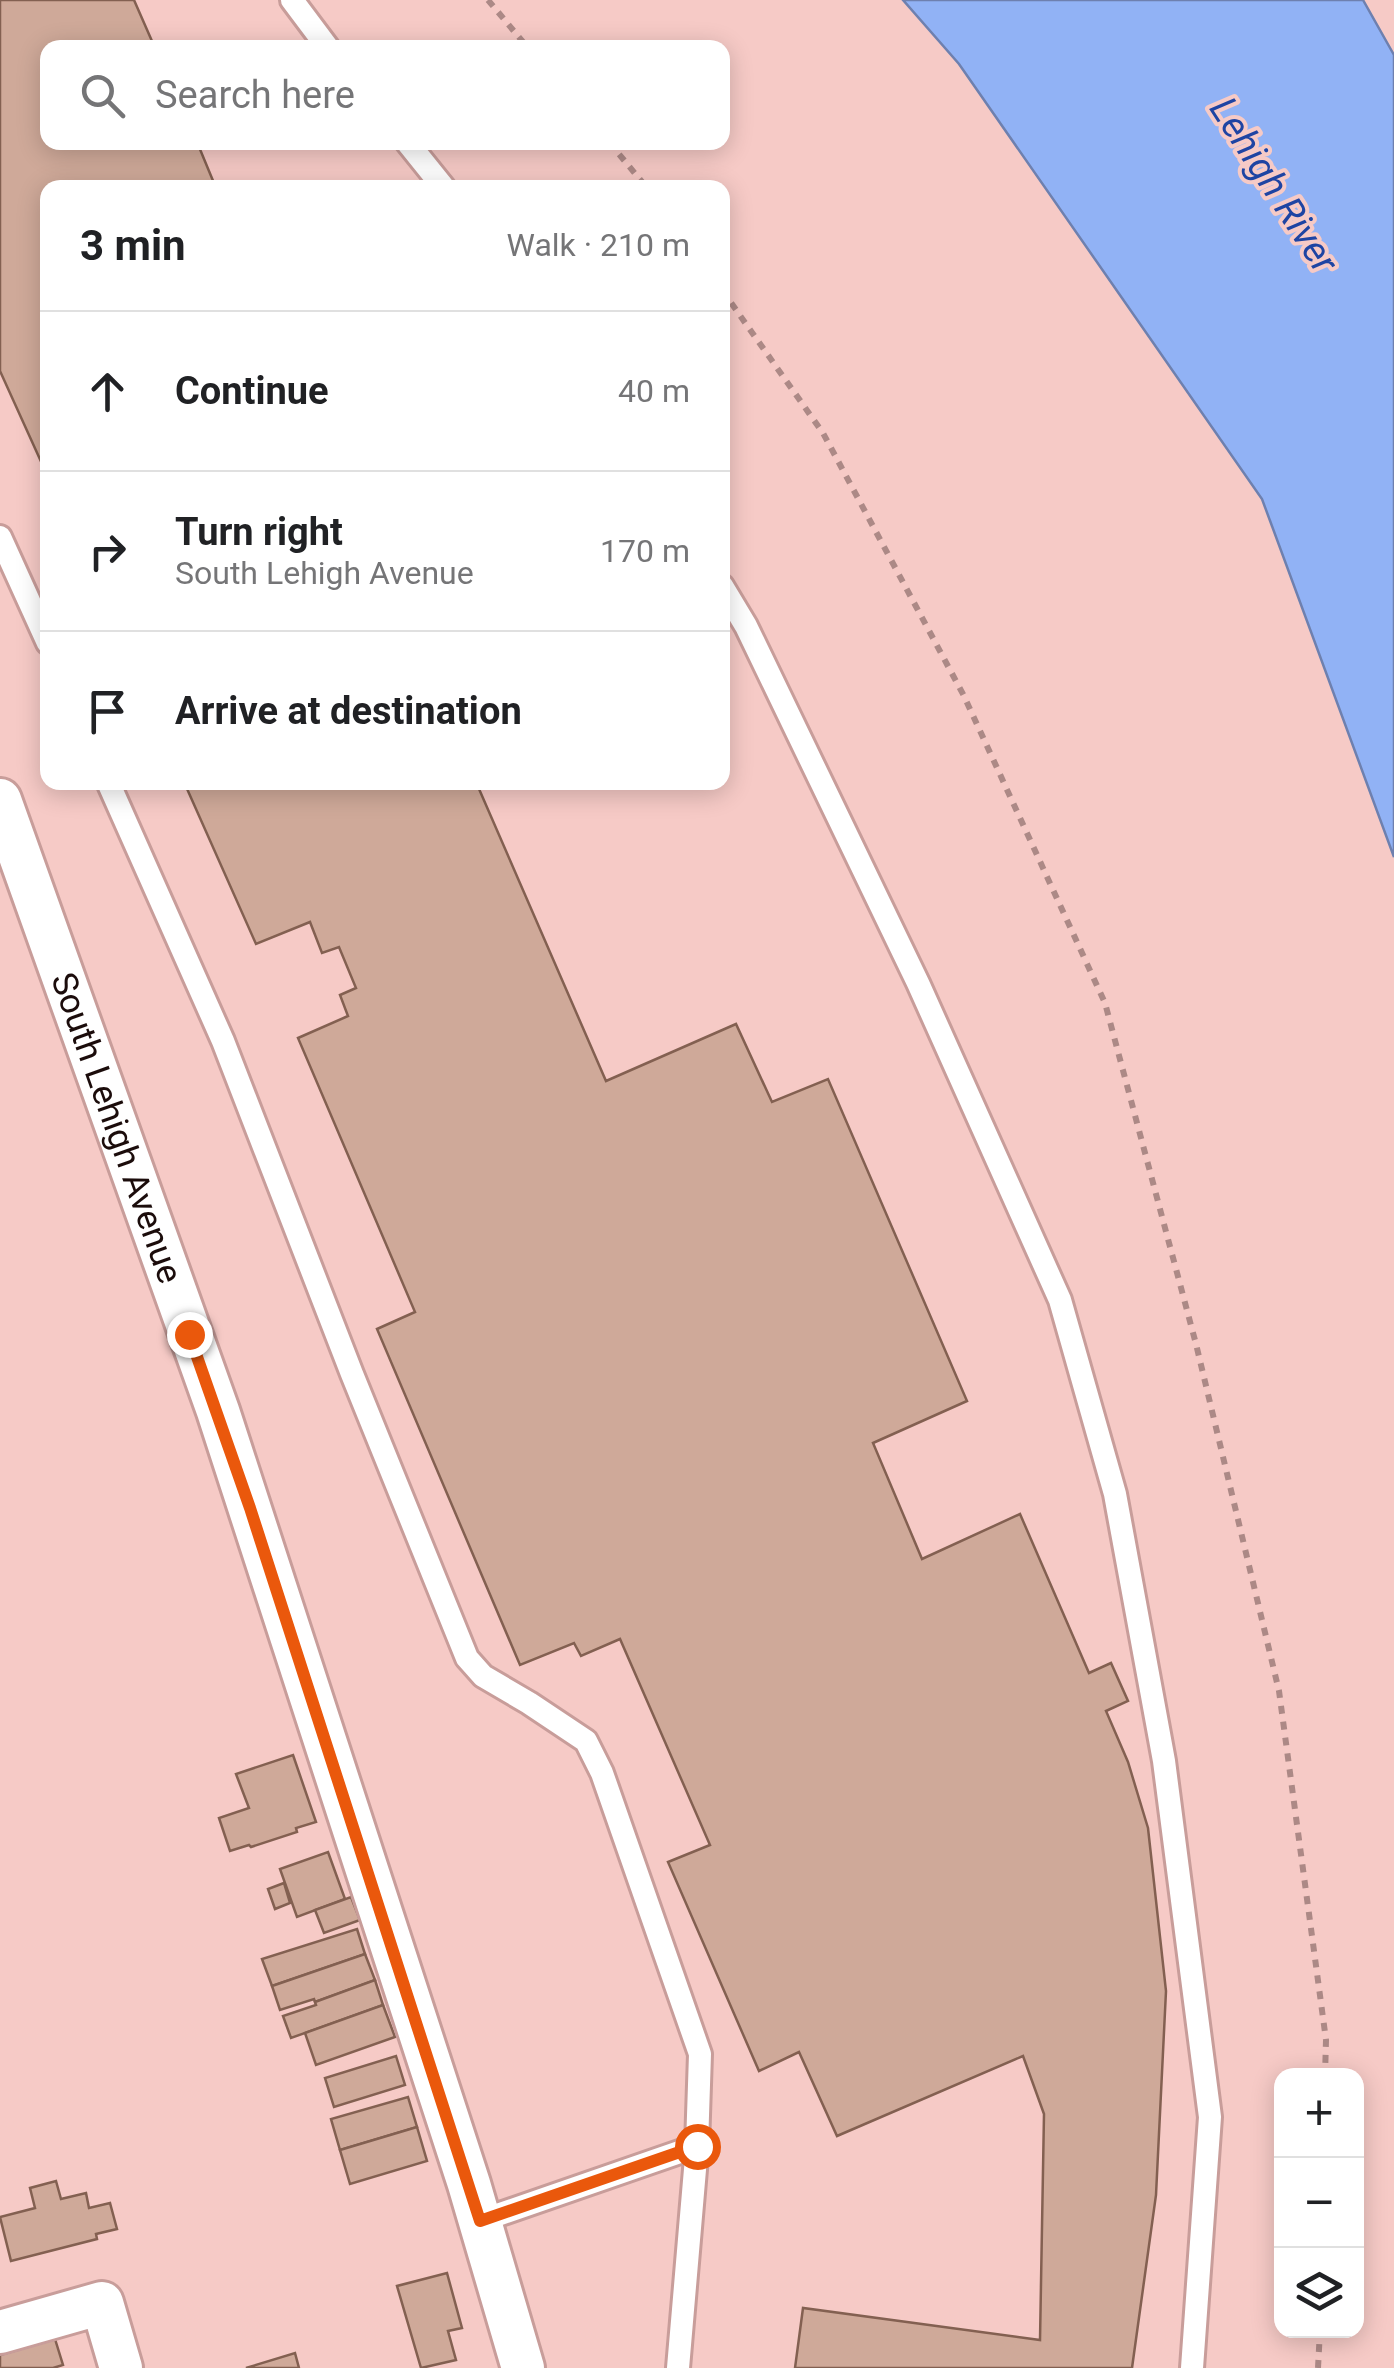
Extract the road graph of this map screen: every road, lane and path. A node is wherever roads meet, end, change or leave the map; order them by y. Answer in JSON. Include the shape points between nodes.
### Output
{"nodes":[{"id":1,"x":292,"y":0,"type":"edge"},
{"id":2,"x":488,"y":0,"type":"edge"},
{"id":3,"x":322,"y":40,"type":"edge"},
{"id":4,"x":521,"y":40,"type":"edge"},
{"id":5,"x":413,"y":150,"type":"edge"},
{"id":6,"x":616,"y":150,"type":"edge"},
{"id":7,"x":437,"y":180,"type":"edge"},
{"id":8,"x":641,"y":180,"type":"edge"},
{"id":9,"x":730,"y":301,"type":"edge"},
{"id":10,"x":0,"y":537,"type":"edge"},
{"id":11,"x":730,"y":599,"type":"edge"},
{"id":12,"x":40,"y":626,"type":"edge"},
{"id":13,"x":112,"y":790,"type":"edge"},
{"id":14,"x":0,"y":800,"type":"edge"},
{"id":15,"x":1325,"y":2068,"type":"edge"},
{"id":16,"x":697,"y":2146,"type":"junction"},
{"id":17,"x":480,"y":2221,"type":"junction"},
{"id":18,"x":0,"y":2332,"type":"edge"},
{"id":19,"x":1320,"y":2338,"type":"edge"},
{"id":20,"x":121,"y":2368,"type":"edge"},
{"id":21,"x":524,"y":2368,"type":"edge"},
{"id":22,"x":678,"y":2368,"type":"edge"},
{"id":23,"x":1192,"y":2368,"type":"edge"},
{"id":24,"x":1318,"y":2368,"type":"edge"}],
"edges":[{"from":1,"to":3,"type":"lane"},
{"from":2,"to":4,"type":"path"},
{"from":5,"to":7,"type":"lane"},
{"from":6,"to":8,"type":"path"},
{"from":9,"to":15,"type":"path","via":[[823,433],[964,696],[1105,1004],[1279,1692]]},
{"from":10,"to":12,"type":"lane"},
{"from":11,"to":23,"type":"lane","via":[[918,983],[1060,1300],[1115,1494],[1164,1761],[1210,2118]]},
{"from":13,"to":16,"type":"lane","via":[[223,1041],[467,1658],[484,1676],[586,1741],[602,1774],[700,2054]]},
{"from":14,"to":17,"type":"street","name":"South Lehigh Avenue","via":[[218,1411]]},
{"from":16,"to":17,"type":"lane"},
{"from":16,"to":22,"type":"lane"},
{"from":17,"to":21,"type":"street","name":"South Lehigh Avenue"},
{"from":18,"to":20,"type":"street","via":[[102,2303]]},
{"from":19,"to":24,"type":"path"}]}
